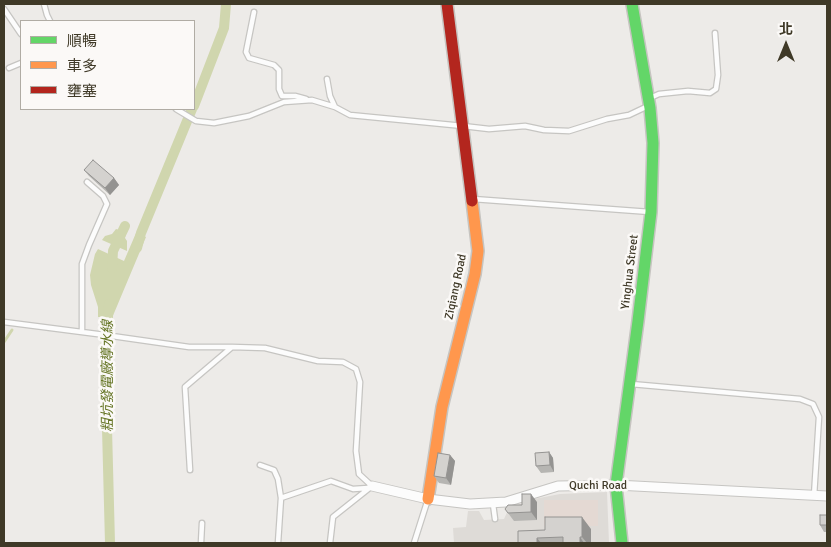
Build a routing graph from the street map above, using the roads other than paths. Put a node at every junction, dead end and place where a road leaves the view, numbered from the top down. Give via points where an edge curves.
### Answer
1 (4, 4) edge
2 (44, 4) edge
3 (447, 4) edge
4 (632, 4) edge
5 (4, 8) edge
6 (254, 12) dead end
7 (49, 20) edge
8 (20, 32) edge
9 (715, 33) dead end
10 (20, 63) edge
11 (9, 68) dead end
12 (327, 79) dead end
13 (312, 100) junction
14 (649, 102) junction
15 (335, 107) junction
16 (178, 110) edge
17 (463, 126) junction
18 (87, 182) dead end
19 (472, 198) junction
20 (651, 212) junction
21 (4, 322) edge
22 (82, 332) junction
23 (232, 347) junction
24 (630, 384) junction
25 (260, 465) dead end
26 (190, 470) dead end
27 (616, 485) junction
28 (371, 487) junction
29 (814, 496) junction
30 (827, 496) edge
31 (281, 498) junction
32 (428, 499) junction
33 (493, 504) junction
34 (495, 519) dead end
35 (202, 523) dead end
36 (201, 543) edge
37 (278, 543) edge
38 (330, 543) edge
39 (414, 543) edge
40 (622, 543) edge

1 - 5 lane
2 - 7 lane
3 - 17 street, Ziqiang Road
4 - 14 street, Yinghua Street
5 - 8 lane
6 - 13 lane via 246,52 248,58 274,65 279,70 282,96
9 - 14 lane via 716,89 710,93 659,94
10 - 11 lane
12 - 15 lane
13 - 15 lane
13 - 16 lane via 284,102 249,116 214,124 196,121
14 - 17 lane via 629,115 607,118 570,130
14 - 20 street, Yinghua Street
15 - 17 lane via 350,115
17 - 19 street, Ziqiang Road
18 - 22 lane via 107,204 82,264
19 - 20 lane
19 - 32 street, Ziqiang Road via 478,251 475,274 442,407
20 - 24 street, Yinghua Street
21 - 22 lane
22 - 23 lane via 189,347
23 - 26 lane via 184,387
23 - 28 lane via 265,348 318,361 343,362 356,369 360,382 356,451 359,474
24 - 27 street, Yinghua Street
24 - 29 lane via 800,399 813,404 819,417
25 - 31 lane via 274,470
27 - 29 street, Quchi Road
27 - 33 street, Quchi Road via 558,486
27 - 40 street, Yinghua Street
28 - 31 lane via 353,489 330,481
28 - 32 street, Quchi Road
28 - 38 lane via 333,517
29 - 30 street, Quchi Road
31 - 37 lane
32 - 33 street, Quchi Road
32 - 39 lane, Ziqiang Road
33 - 34 lane
35 - 36 lane

